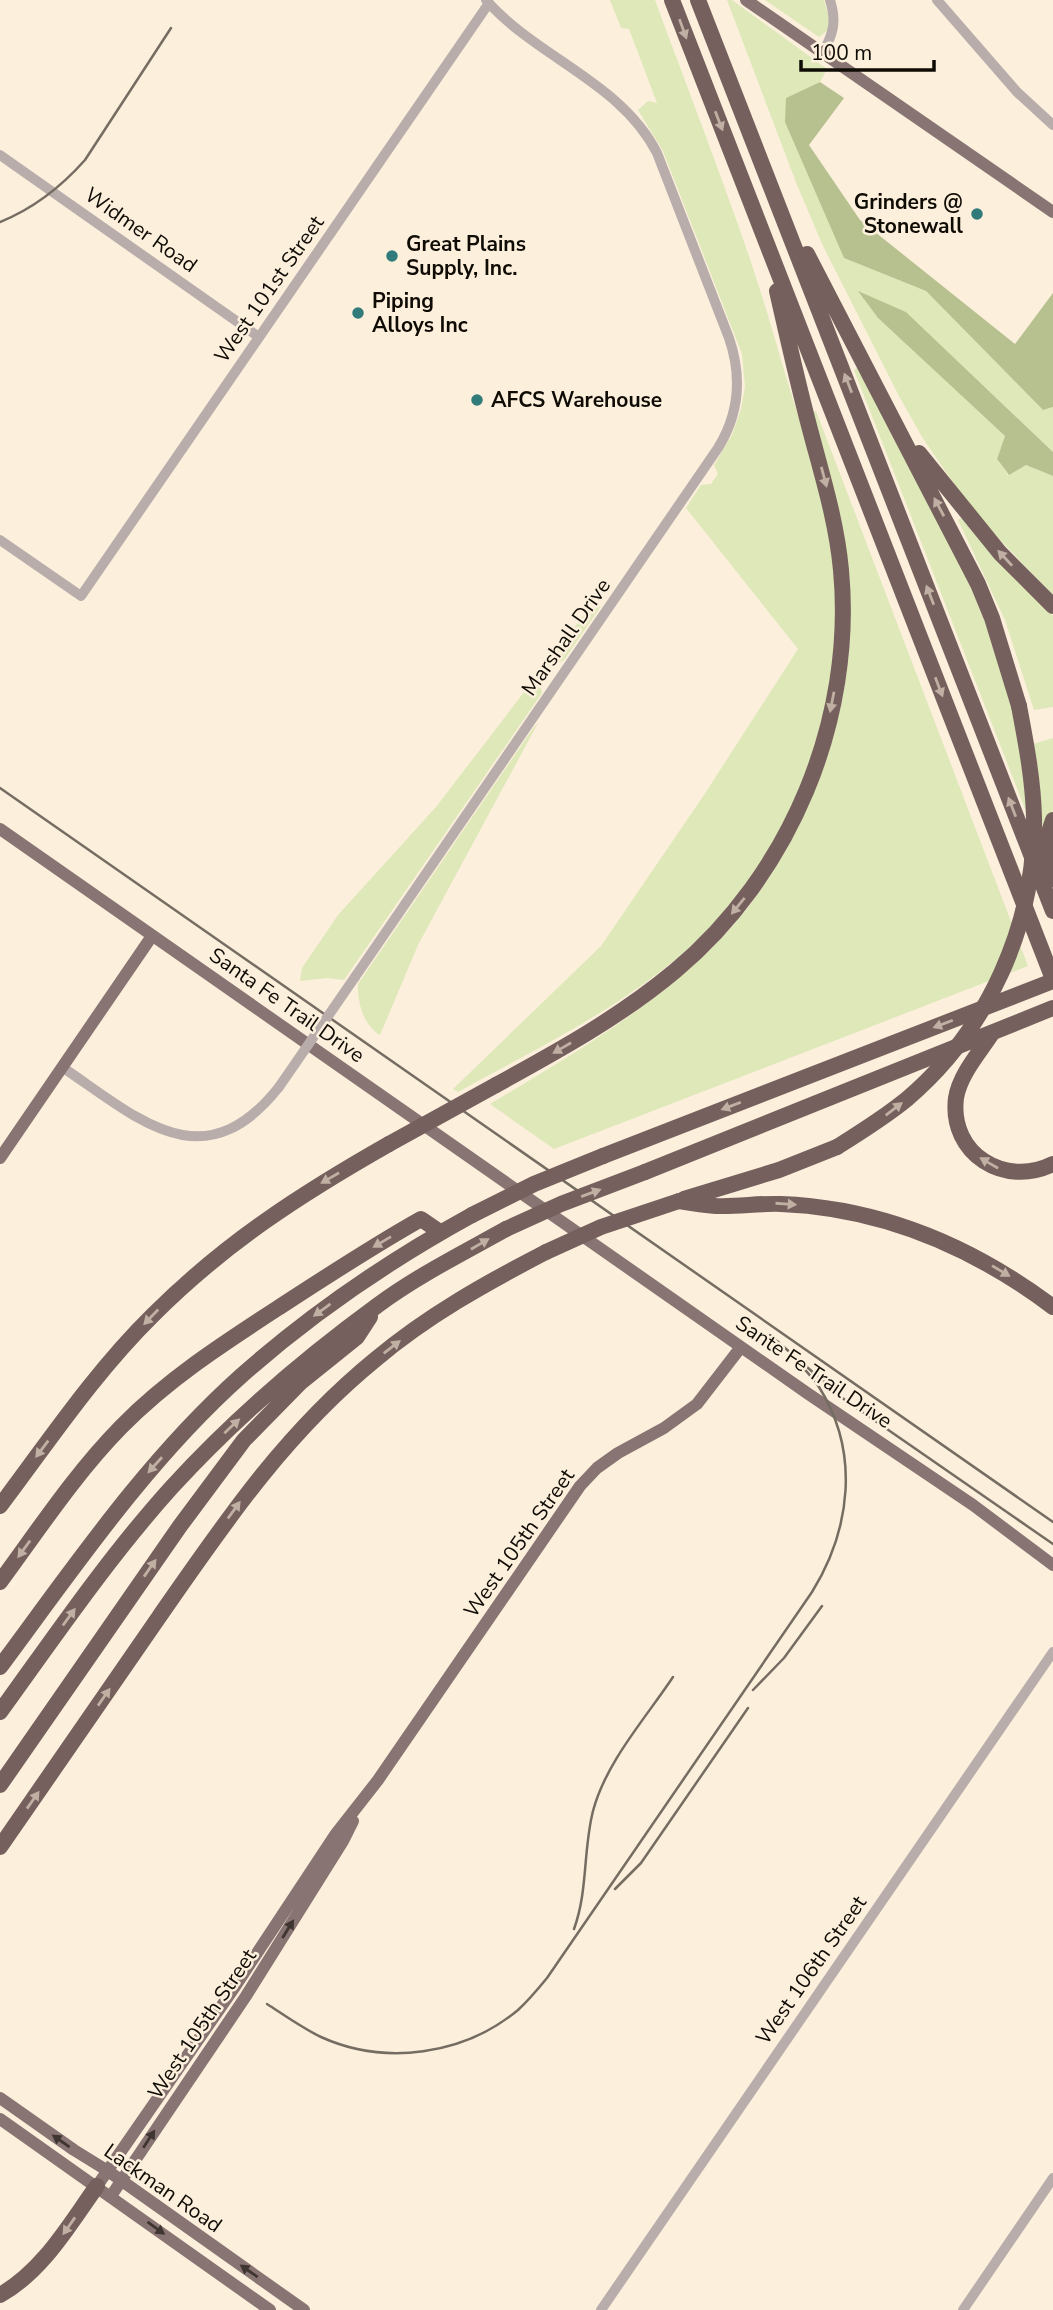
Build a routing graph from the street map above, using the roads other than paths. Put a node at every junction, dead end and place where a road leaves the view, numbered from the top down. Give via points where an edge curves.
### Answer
1 (672, 0) edge
2 (698, 0) edge
3 (746, 0) edge
4 (830, 0) edge
5 (937, 0) edge
6 (487, 1) edge
7 (822, 54) junction
8 (1053, 125) edge
9 (0, 155) edge
10 (774, 193) junction
11 (1053, 212) edge
12 (763, 235) junction
13 (259, 337) junction
14 (897, 425) junction
15 (0, 540) edge
16 (1053, 606) edge
17 (1053, 820) edge
18 (0, 829) edge
19 (1046, 894) junction
20 (1053, 911) edge
21 (152, 936) junction
22 (1053, 980) edge
23 (1053, 1008) edge
24 (993, 1032) junction
25 (62, 1067) junction
26 (0, 1158) edge
27 (1053, 1164) edge
28 (679, 1201) junction
29 (552, 1213) joint
30 (440, 1232) junction
31 (379, 1304) junction
32 (1053, 1307) edge
33 (741, 1347) junction
34 (0, 1506) edge
35 (1053, 1565) edge
36 (0, 1582) edge
37 (1053, 1652) edge
38 (0, 1667) edge
39 (0, 1712) edge
40 (0, 1785) edge
41 (364, 1799) junction
42 (0, 1847) edge
43 (0, 2098) edge
44 (0, 2119) edge
45 (108, 2171) junction
46 (1053, 2178) edge
47 (122, 2181) junction
48 (97, 2186) junction
49 (111, 2196) junction
50 (0, 2295) edge
51 (270, 2310) edge
52 (304, 2310) edge
53 (601, 2310) edge
54 (963, 2310) edge

1 -> 12 highway
2 - 10 highway
3 - 7 main road
4 - 7 street via 835,27
5 - 8 street via 1017,92
6 - 13 street, West 101st Street
6 - 25 street, Marshall Drive, bridge via 513,27 616,101 646,132 729,338 737,390 731,422 718,448 265,1104 243,1123 210,1135 184,1136 142,1122
7 - 11 main road
9 - 13 street, Widmer Road
10 - 14 highway
19 -> 10 highway
12 -> 22 highway
12 -> 34 highway, bridge via 834,516 842,572 841,648 832,703 821,750 780,845 716,932 675,971 569,1044 299,1196 188,1281 97,1377
13 - 15 street, West 101st Street via 80,596
16 -> 14 highway via 994,545
28 -> 14 highway, bridge via 799,1163 837,1147 888,1114 944,1063 976,1020 1001,976 1025,904 1034,841 1033,787 1019,706 978,584
17 - 19 highway via 1047,838
18 - 21 main road, Santa Fe Trail Drive
19 - 20 highway
21 - 25 main road
21 - 29 main road, Santa Fe Trail Drive
22 -> 30 highway, bridge via 542,1180
23 - 24 highway
27 -> 24 highway via 1023,1173 1001,1170 977,1156 961,1133 958,1089
31 -> 24 highway, bridge via 506,1229 561,1204
25 - 26 main road
28 -> 32 highway via 821,1207 895,1223 977,1257
42 -> 28 highway, bridge via 229,1516 293,1438 350,1381 464,1296 601,1227
29 - 33 main road, Sante Fe Trail Drive
30 -> 36 highway via 421,1219 170,1382 85,1466
30 -> 38 highway via 313,1317 208,1408 108,1521
39 -> 31 highway via 111,1559 180,1479 278,1384
40 -> 31 highway via 244,1440 301,1382 357,1337
33 - 35 main road, Sante Fe Trail Drive
33 - 41 main road, West 105th Street via 697,1404 618,1452 580,1486
37 - 53 street, West 106th Street
41 - 45 main road, West 105th Street
47 -> 41 main road, West 105th Street via 246,1996 343,1841
45 -> 43 main road, Lackman Road
44 - 48 main road, Lackman Road
45 - 47 main road, Lackman Road
45 - 48 main road, West 105th Street
46 - 54 street
47 - 49 main road, West 105th Street
52 -> 47 main road, Lackman Road
48 - 49 main road, Lackman Road
48 -> 50 highway via 39,2265
49 -> 51 main road, Lackman Road

